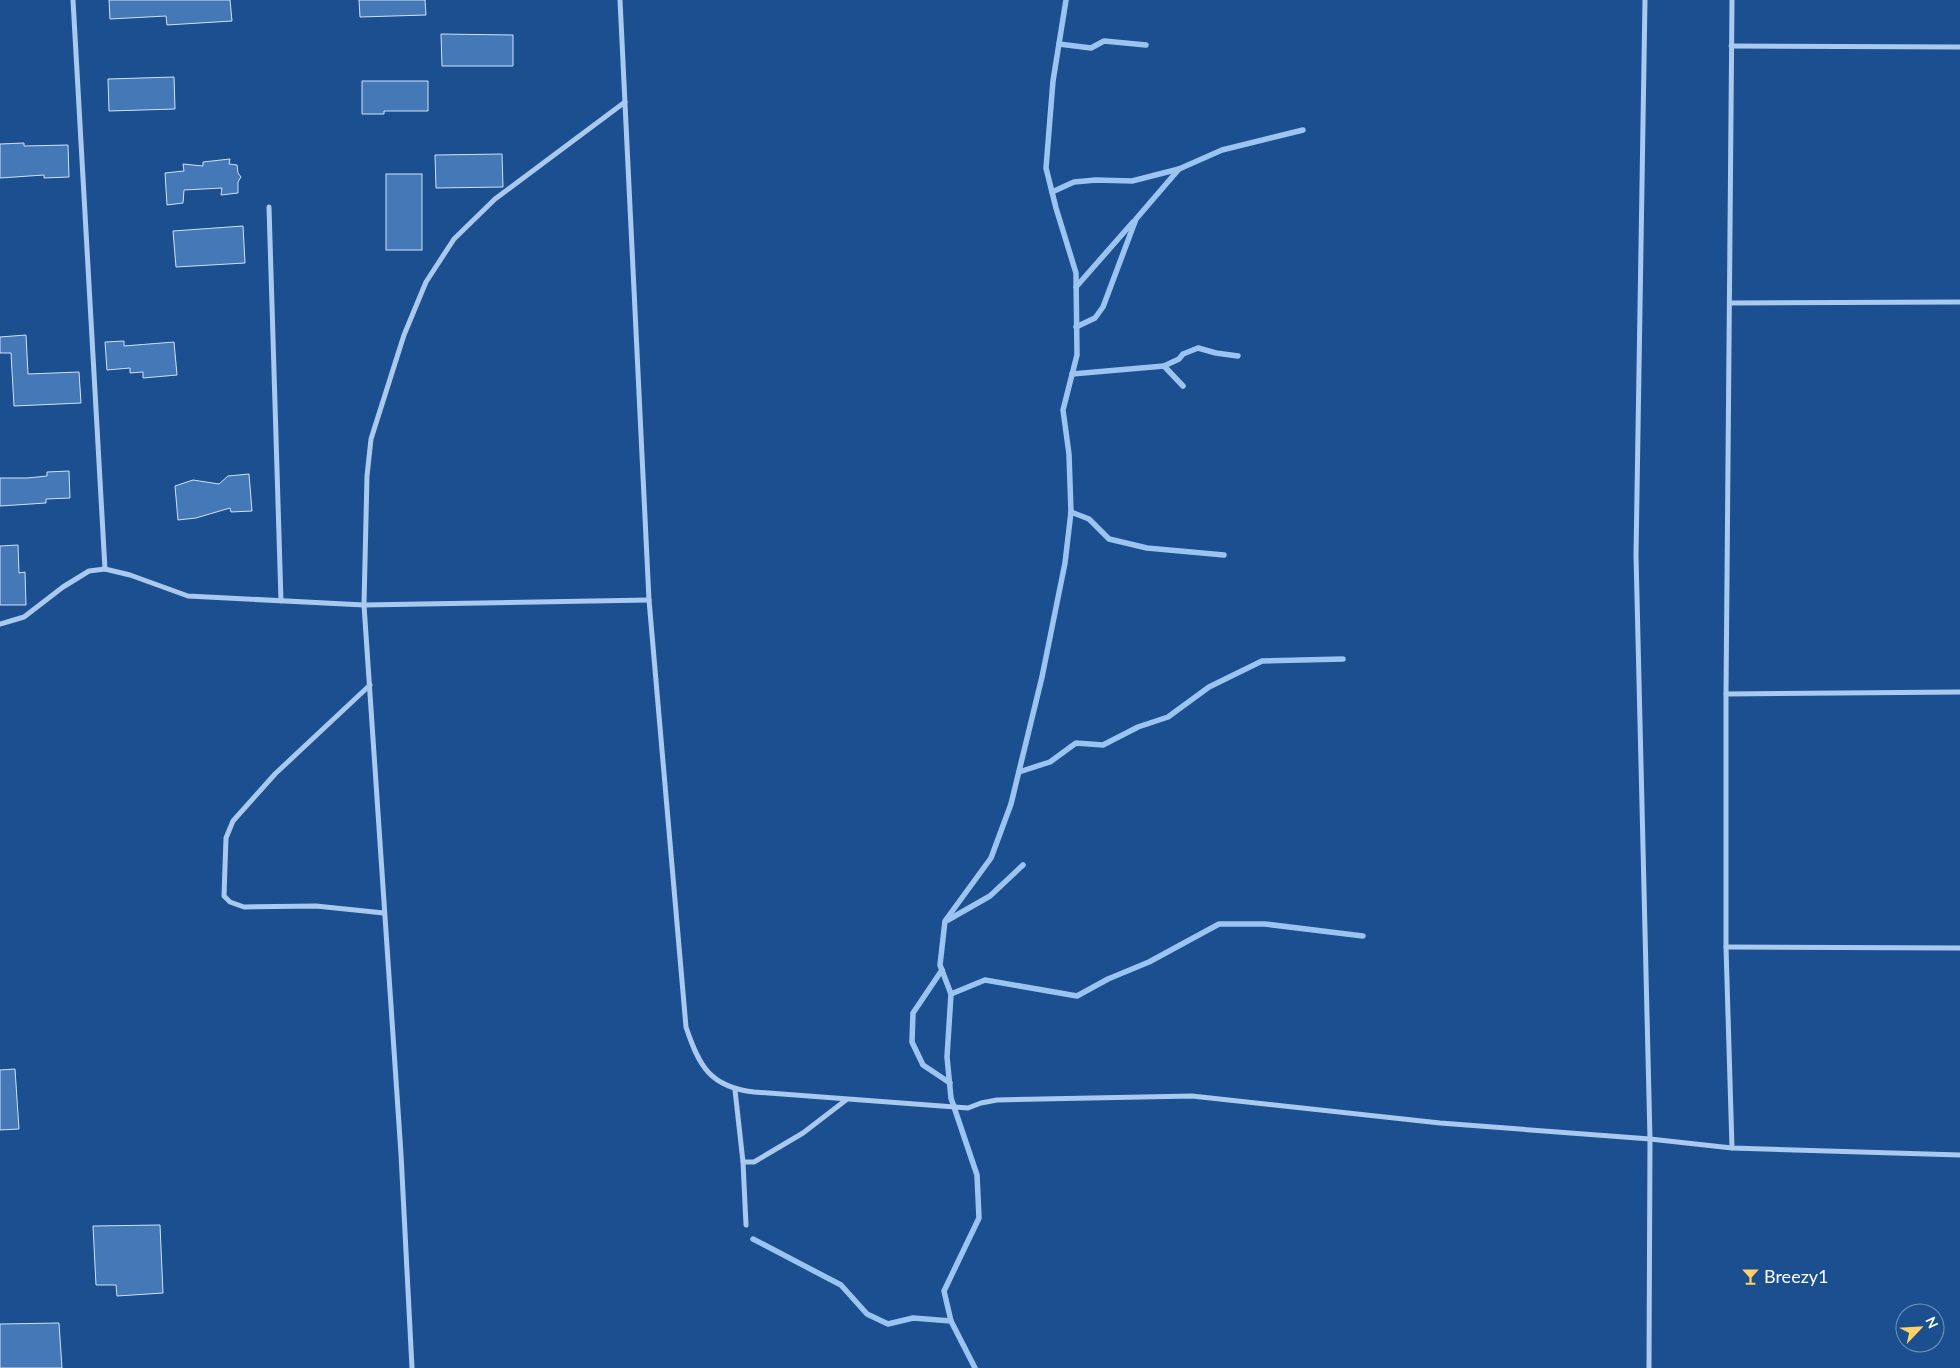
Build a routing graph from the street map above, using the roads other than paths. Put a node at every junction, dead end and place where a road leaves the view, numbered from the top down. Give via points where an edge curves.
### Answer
1 (74, 0) edge
2 (620, 0) edge
3 (1645, 0) edge
4 (1732, 0) edge
5 (1731, 46) junction
6 (1960, 48) edge
7 (625, 102) junction
8 (269, 207) dead end
9 (1960, 302) edge
10 (1730, 303) junction
11 (105, 569) junction
12 (649, 600) junction
13 (281, 601) junction
14 (364, 605) junction
15 (0, 624) edge
16 (370, 686) junction
17 (1960, 692) edge
18 (1726, 694) junction
19 (384, 913) junction
20 (1726, 947) junction
21 (1960, 948) edge
22 (735, 1090) junction
23 (847, 1100) junction
24 (1650, 1139) junction
25 (1732, 1148) junction
26 (1960, 1155) edge
27 (743, 1162) junction
28 (746, 1225) dead end
29 (412, 1368) edge
30 (1649, 1368) edge

1 - 11 street
2 - 7 street
3 - 24 street via 1636,555
4 - 5 street
5 - 6 street
5 - 10 street
7 - 12 street
7 - 14 street via 495,199 454,239 426,282 404,335 370,439
8 - 13 street
9 - 10 street
10 - 18 street
11 - 13 street via 188,596
11 - 15 street via 89,571 24,617
12 - 14 street
12 - 22 street via 686,1027 707,1071 717,1081
13 - 14 street
14 - 16 street
16 - 19 street
16 - 19 street via 275,774 233,821 226,838 224,896 244,907 316,906
17 - 18 street
18 - 20 street
19 - 29 street
20 - 21 street
20 - 25 street
22 - 23 street
22 - 27 street
23 - 24 street via 968,1108 997,1100 1192,1096 1440,1123
23 - 27 street via 803,1133 754,1162
24 - 25 street
24 - 30 street
25 - 26 street
27 - 28 street

